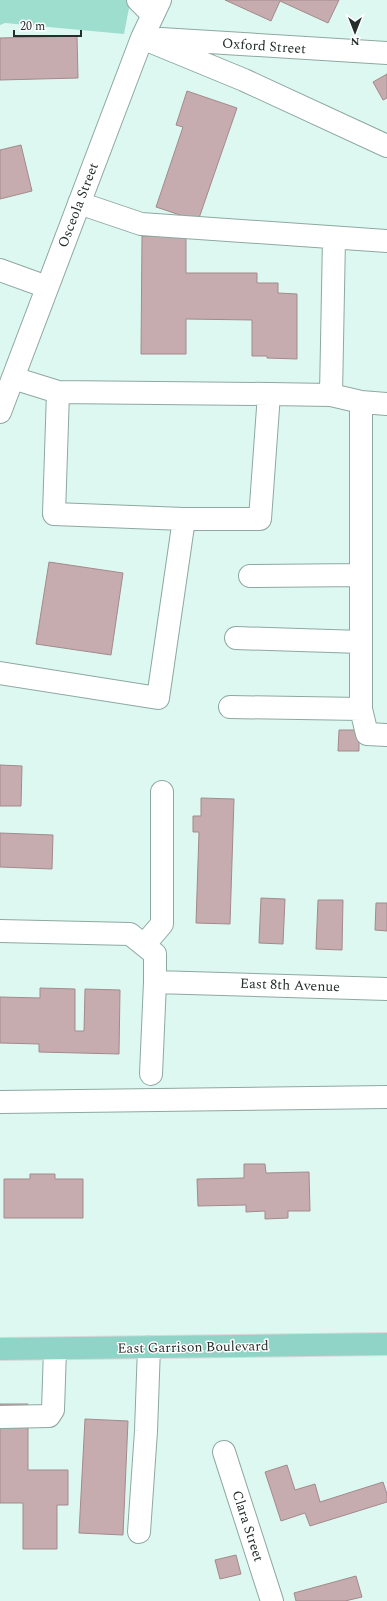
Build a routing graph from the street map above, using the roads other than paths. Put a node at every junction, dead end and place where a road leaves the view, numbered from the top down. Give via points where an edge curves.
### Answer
1 (150, 5) edge
2 (142, 38) junction
3 (387, 53) edge
4 (387, 146) edge
5 (79, 203) junction
6 (334, 238) junction
7 (387, 241) edge
8 (0, 270) edge
9 (47, 287) junction
10 (13, 378) junction
11 (58, 392) junction
12 (269, 394) junction
13 (331, 395) junction
14 (362, 402) junction
15 (387, 404) edge
16 (0, 412) edge
17 (184, 519) junction
18 (362, 575) junction
19 (250, 576) dead end
20 (236, 638) dead end
21 (362, 642) junction
22 (0, 673) edge
23 (230, 707) dead end
24 (362, 709) junction
25 (387, 734) edge
26 (162, 792) dead end
27 (0, 931) edge
28 (144, 946) junction
29 (155, 982) junction
30 (387, 989) edge
31 (151, 1074) dead end
32 (387, 1096) edge
33 (0, 1102) edge
34 (387, 1344) edge
35 (148, 1347) junction
36 (0, 1349) edge
37 (55, 1349) junction
38 (0, 1417) edge
39 (224, 1452) dead end
40 (139, 1532) dead end
41 (272, 1601) edge

1 - 2 street, Osceola Street
2 - 3 street, Oxford Street
2 - 4 street via 244,80
2 - 5 street, Osceola Street
5 - 6 street via 141,224
5 - 9 street, Osceola Street
6 - 7 street
6 - 13 street
8 - 9 street
9 - 10 street, Osceola Street
10 - 11 street
10 - 16 street, Osceola Street
11 - 12 street
11 - 17 street via 54,514
12 - 13 street
12 - 17 street via 260,519
13 - 14 street
14 - 15 street
14 - 18 street
17 - 22 street via 158,698
18 - 19 street
18 - 21 street
20 - 21 street
21 - 24 street
23 - 24 street
24 - 25 street via 367,734
26 - 28 street via 162,924
27 - 28 street via 130,934
28 - 29 street via 155,954
29 - 30 street, East 8th Avenue
29 - 31 street
32 - 33 street
34 - 35 main road, East Garrison Boulevard
35 - 37 main road, East Garrison Boulevard
35 - 40 street via 146,1431
36 - 37 main road, East Garrison Boulevard
37 - 38 street via 53,1410 48,1416
39 - 41 street, Clara Street

